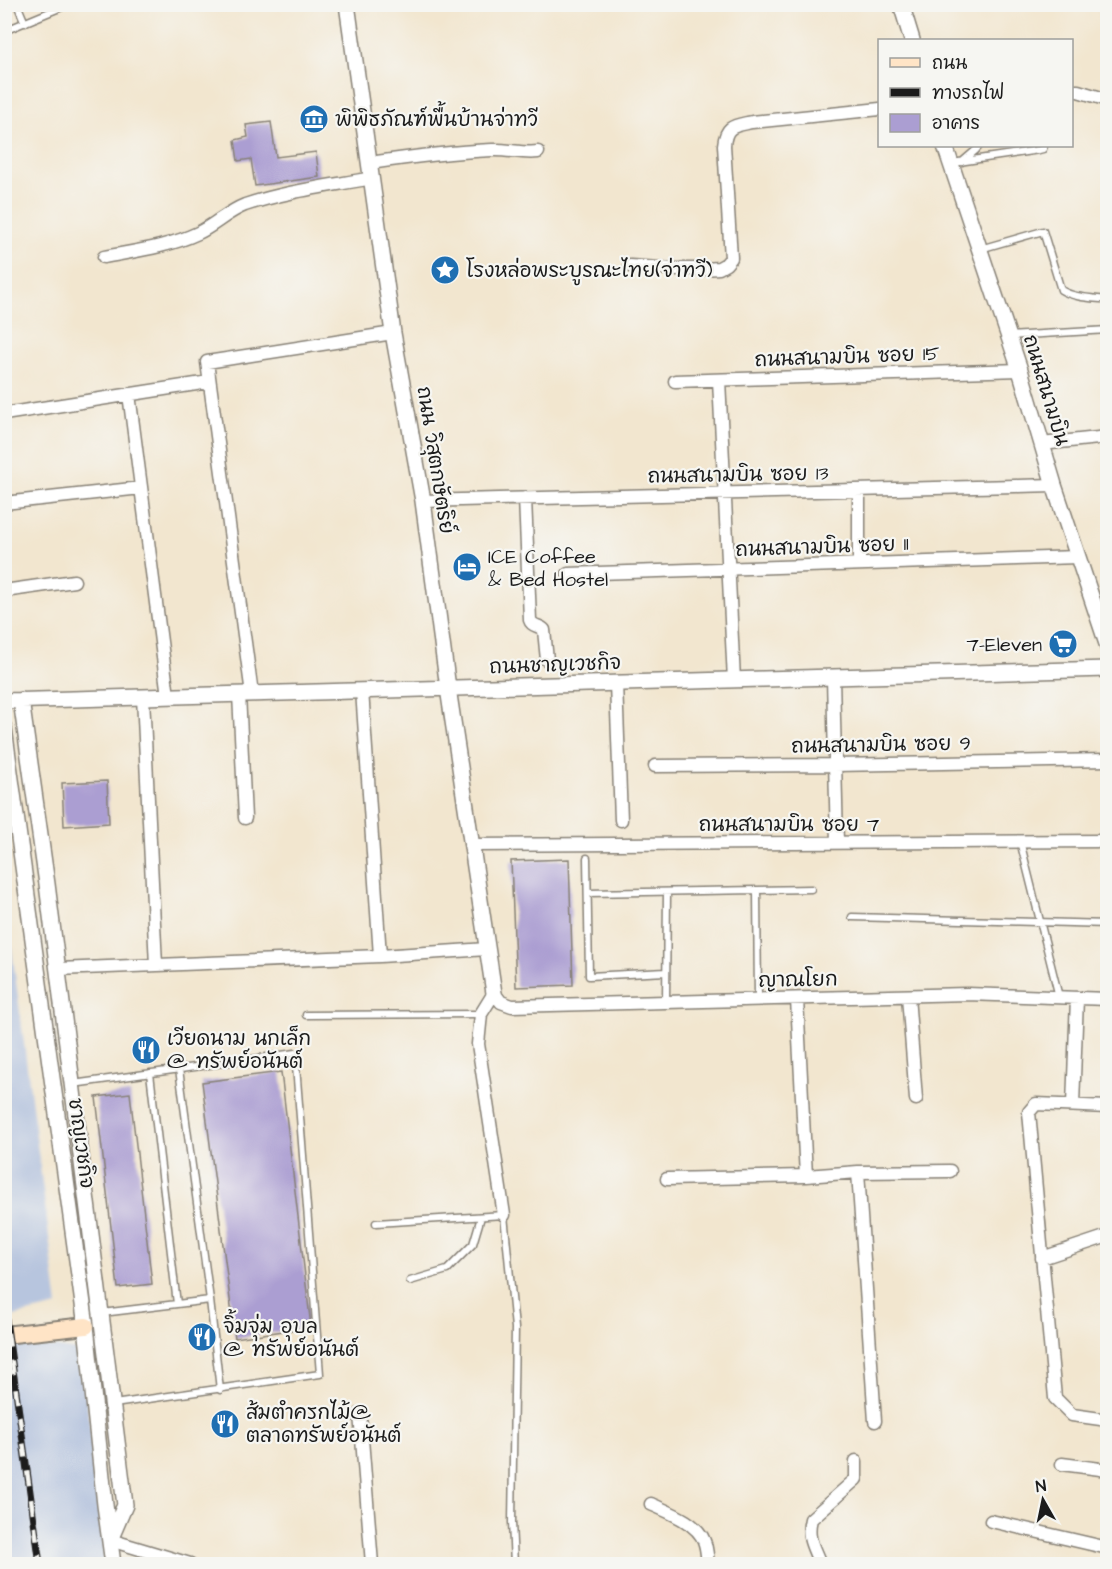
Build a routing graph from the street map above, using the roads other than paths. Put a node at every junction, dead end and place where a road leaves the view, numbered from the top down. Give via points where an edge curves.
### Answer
1 (14, 4) edge
2 (69, 4) edge
3 (347, 4) edge
4 (901, 4) edge
5 (4, 8) edge
6 (25, 23) junction
7 (4, 31) edge
8 (912, 39) edge
9 (1073, 91) edge
10 (1107, 100) edge
11 (878, 109) edge
12 (946, 147) edge
13 (978, 147) edge
14 (1044, 147) edge
15 (538, 152) dead end
16 (957, 163) junction
17 (371, 170) junction
18 (980, 249) junction
19 (104, 258) dead end
20 (630, 266) dead end
21 (1107, 300) edge
22 (1107, 330) edge
23 (393, 333) junction
24 (1008, 336) junction
25 (1020, 370) junction
26 (719, 380) junction
27 (675, 381) dead end
28 (209, 382) junction
29 (129, 394) junction
30 (4, 414) edge
31 (1107, 437) edge
32 (1041, 444) junction
33 (1054, 485) junction
34 (141, 488) junction
35 (859, 490) junction
36 (725, 493) junction
37 (525, 498) junction
38 (423, 501) junction
39 (4, 503) edge
40 (1078, 557) junction
41 (859, 564) junction
42 (729, 569) junction
43 (568, 574) dead end
44 (74, 581) dead end
45 (4, 591) edge
46 (1107, 646) edge
47 (548, 660) dead end
48 (1107, 669) edge
49 (833, 677) junction
50 (734, 680) junction
51 (616, 683) junction
52 (448, 688) junction
53 (362, 690) junction
54 (246, 694) junction
55 (168, 696) junction
56 (143, 697) junction
57 (21, 700) junction
58 (4, 701) edge
59 (4, 728) edge
60 (1107, 760) edge
61 (835, 765) junction
62 (655, 766) dead end
63 (244, 818) dead end
64 (621, 820) dead end
65 (1107, 841) edge
66 (1020, 842) junction
67 (837, 843) junction
68 (471, 846) junction
69 (587, 858) dead end
70 (812, 889) dead end
71 (758, 890) junction
72 (667, 891) junction
73 (588, 893) junction
74 (852, 917) dead end
75 (1040, 922) junction
76 (1107, 924) edge
77 (487, 949) junction
78 (380, 956) junction
79 (156, 965) junction
80 (58, 969) junction
81 (666, 972) junction
82 (494, 993) junction
83 (908, 996) junction
84 (1059, 997) junction
85 (1077, 998) junction
86 (796, 999) junction
87 (1107, 999) edge
88 (758, 1000) junction
89 (666, 1002) junction
90 (481, 1014) junction
91 (306, 1015) dead end
92 (179, 1069) junction
93 (150, 1073) junction
94 (73, 1084) junction
95 (915, 1099) dead end
96 (1073, 1106) junction
97 (1107, 1107) edge
98 (950, 1171) dead end
99 (858, 1172) junction
100 (806, 1176) junction
101 (667, 1179) dead end
102 (504, 1215) junction
103 (481, 1216) junction
104 (376, 1223) dead end
105 (1107, 1239) edge
106 (1042, 1258) junction
107 (410, 1281) dead end
108 (210, 1300) junction
109 (177, 1304) junction
110 (103, 1319) junction
111 (86, 1326) junction
112 (4, 1335) edge
113 (220, 1390) junction
114 (113, 1404) junction
115 (360, 1414) dead end
116 (1107, 1420) edge
117 (875, 1421) dead end
118 (856, 1461) dead end
119 (1062, 1464) dead end
120 (1107, 1470) edge
121 (651, 1504) dead end
122 (991, 1521) dead end
123 (110, 1540) junction
124 (1107, 1548) edge
125 (113, 1564) edge
126 (190, 1564) edge
127 (372, 1564) edge
128 (514, 1564) edge
129 (708, 1564) edge
130 (820, 1564) edge

1 - 5 lane
1 - 6 lane
2 - 6 lane
3 - 17 street, ถนน วิสุตกษัตริย์
4 - 8 street
6 - 7 lane
9 - 10 street
11 - 20 street via 752,122 728,129 724,145 731,258 719,268
12 - 16 street, ถนนสนามบิน
13 - 16 lane
14 - 16 lane
15 - 17 street via 447,153
16 - 18 street, ถนนสนามบิน
17 - 19 street via 258,201 171,243
17 - 23 street, ถนน วิสุตกษัตริย์
18 - 21 lane via 1042,231 1062,290
18 - 24 street, ถนนสนามบิน
22 - 24 lane
23 - 28 street via 207,362
23 - 38 street, ถนน วิสุตกษัตริย์
24 - 25 street, ถนนสนามบิน
25 - 26 street, ถนนสนามบิน ซอย 15
25 - 32 street, ถนนสนามบิน
26 - 27 street, ถนนสนามบิน ซอย 15
26 - 36 street
28 - 29 street
28 - 54 street
29 - 30 street
29 - 34 street
31 - 32 street
32 - 33 street, ถนนสนามบิน
33 - 35 street, ถนนสนามบิน ซอย 13
33 - 40 street, ถนนสนามบิน
34 - 39 street
34 - 55 street
35 - 36 street, ถนนสนามบิน ซอย 13
35 - 41 street
36 - 37 street, ถนนสนามบิน ซอย 13
36 - 42 street
37 - 38 street, ถนนสนามบิน ซอย 13
37 - 47 street via 530,620 544,630
38 - 52 street, ถนน วิสุตกษัตริย์
40 - 41 street, ถนนสนามบิน ซอย 11
40 - 46 street, ถนนสนามบิน
41 - 42 street, ถนนสนามบิน ซอย 11
42 - 43 street, ถนนสนามบิน ซอย 11
42 - 50 street
44 - 45 street
48 - 49 street, ถนนชาญเวชกิจ
49 - 50 street, ถนนชาญเวชกิจ
49 - 61 street
50 - 51 street, ถนนชาญเวชกิจ
51 - 52 street, ถนนชาญเวชกิจ
51 - 64 street
52 - 53 street, ถนนชาญเวชกิจ
52 - 68 street, ถนน วิสุตกษัตริย์
53 - 54 street, ถนนชาญเวชกิจ
53 - 78 street
54 - 55 street, ถนนชาญเวชกิจ
54 - 63 street
55 - 56 street, ถนนชาญเวชกิจ
56 - 57 street, ถนนชาญเวชกิจ
56 - 79 street
57 - 58 street, ถนนชาญเวชกิจ
57 - 80 street
59 - 111 street, ชาญเวชกิจ
60 - 61 street, ถนนสนามบิน ซอย 9
61 - 62 street, ถนนสนามบิน ซอย 9
61 - 67 street
65 - 66 street, ถนนสนามบิน ซอย 7
66 - 67 street, ถนนสนามบิน ซอย 7
66 - 75 lane
67 - 68 street, ถนนสนามบิน ซอย 7
68 - 77 street, ถนน วิสุตกษัตริย์
69 - 73 lane
70 - 71 lane
71 - 72 lane
71 - 88 lane
72 - 73 lane
72 - 81 lane
73 - 81 lane via 589,976
74 - 75 lane
75 - 76 lane
75 - 84 lane
77 - 78 street
77 - 82 street, ถนน วิสุตกษัตริย์
78 - 79 street
79 - 80 street
80 - 94 street
81 - 89 lane
82 - 89 street, ญาณโยก via 501,1002 512,1006
82 - 90 street
83 - 84 street, ญาณโยก
83 - 86 street, ญาณโยก
83 - 95 street
84 - 85 street, ญาณโยก
85 - 87 street, ญาณโยก
85 - 96 street
86 - 88 street, ญาณโยก
86 - 100 street
88 - 89 street, ญาณโยก
90 - 91 lane
90 - 102 street via 478,1044
92 - 93 lane
92 - 108 lane
92 - 113 lane via 295,1053 320,1374
93 - 94 lane
93 - 109 lane
94 - 110 street
96 - 97 street
96 - 106 street via 1036,1104 1029,1112
98 - 99 street
99 - 100 street
99 - 117 street
100 - 101 street
102 - 103 lane
102 - 128 lane via 515,1328
103 - 104 lane
103 - 107 lane via 473,1244 447,1270
105 - 106 street
106 - 116 street via 1055,1398 1072,1415
108 - 109 lane
108 - 113 lane
109 - 110 lane
110 - 111 street
110 - 114 street
111 - 112 main road
111 - 123 street, ชาญเวชกิจ
113 - 114 lane
114 - 123 street via 125,1505
115 - 127 street
118 - 130 street via 856,1479 811,1520 810,1542
119 - 120 street
121 - 129 street via 698,1530
122 - 124 street
123 - 125 street, ชาญเวชกิจ
123 - 126 street

